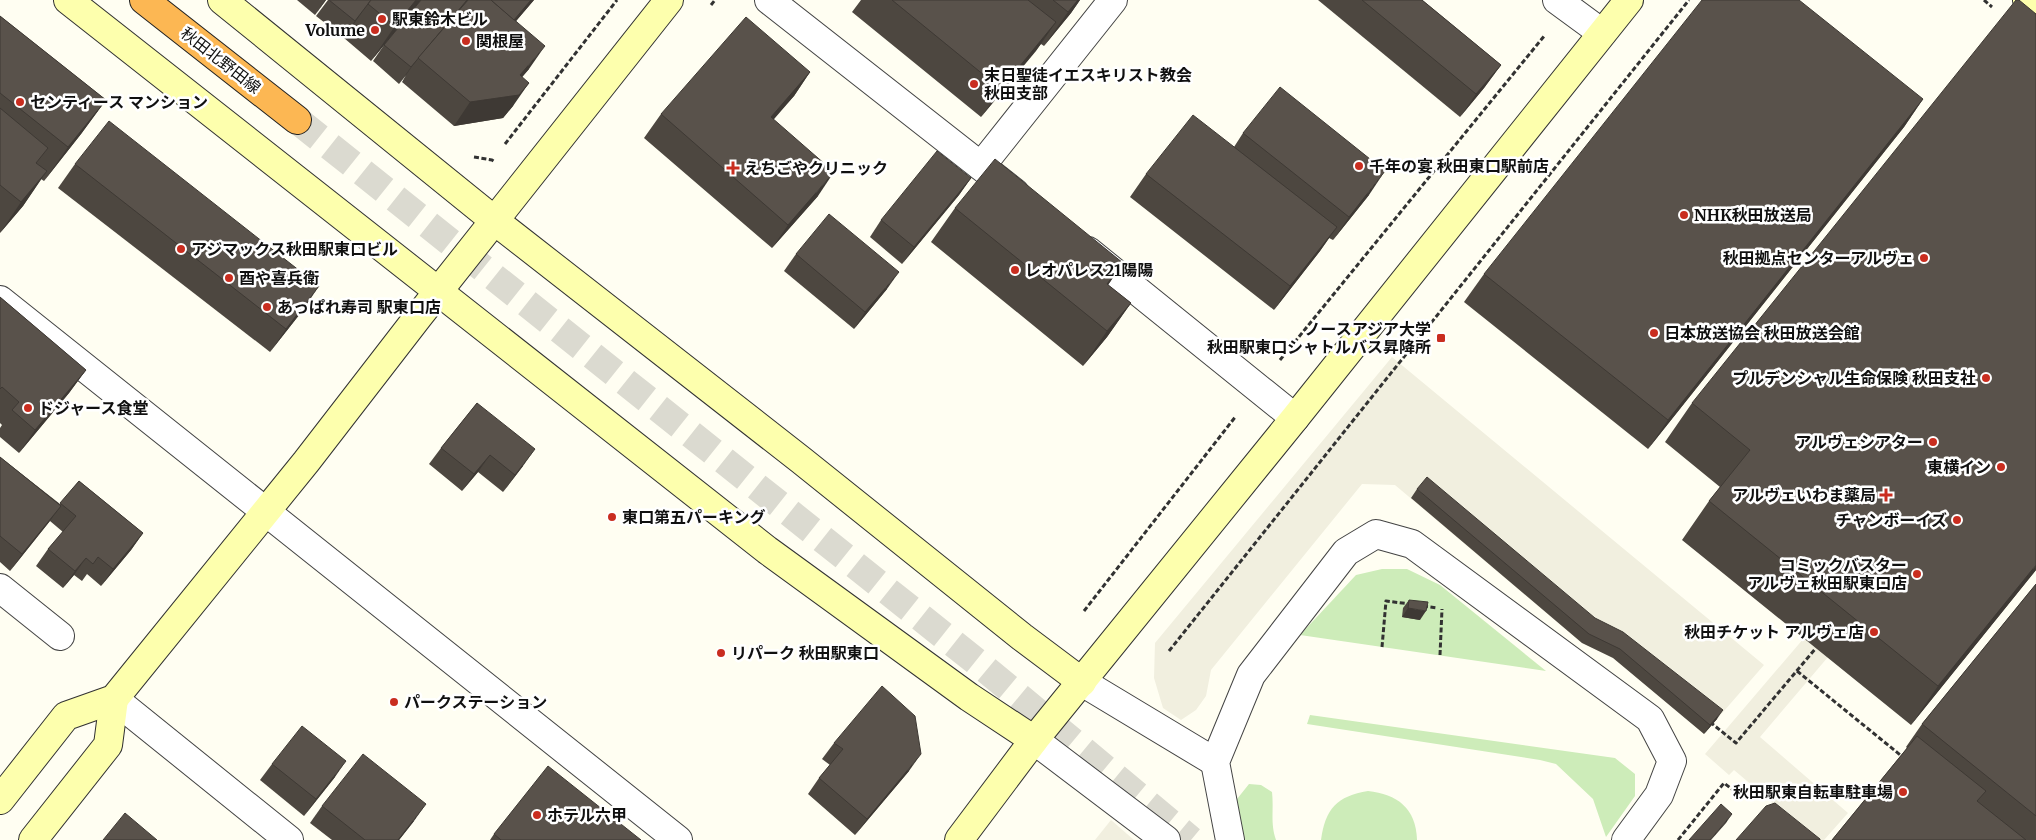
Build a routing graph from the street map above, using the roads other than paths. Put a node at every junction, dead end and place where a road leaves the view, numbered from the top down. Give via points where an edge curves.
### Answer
1 (68, 0) edge
2 (144, 0) edge
3 (222, 0) edge
4 (669, 0) edge
5 (769, 0) edge
6 (1113, 0) edge
7 (1629, 0) edge
8 (2027, 0) edge
9 (1563, 4) edge
10 (2036, 7) edge
11 (1602, 33) junction
12 (298, 120) tunnel mouth
13 (981, 166) junction
14 (1035, 209) edge
15 (495, 221) junction
16 (1066, 234) edge
17 (438, 292) junction
18 (0, 300) edge
19 (1295, 418) junction
20 (266, 512) junction
21 (0, 588) edge
22 (60, 636) dead end
23 (1082, 682) junction
24 (114, 699) junction
25 (1034, 740) junction
26 (1216, 762) junction
27 (0, 800) edge
28 (33, 840) edge
29 (289, 840) edge
30 (678, 840) edge
31 (959, 840) edge
32 (1166, 840) edge
33 (1230, 840) edge
34 (1626, 840) edge

1 - 17 street
2 - 12 highway, 秋田北野田線
3 - 15 street
4 - 15 street
5 - 13 street
6 - 13 street
7 - 11 street
8 - 10 street
9 - 11 street
11 - 19 street
13 - 14 street
15 - 17 street
15 - 23 street
16 - 19 street
17 - 20 street
17 - 25 street via 767,550 969,697
18 - 20 street
19 - 23 street
20 - 24 street
20 - 30 street
21 - 22 street
23 - 25 street
23 - 26 street
24 - 27 street via 66,716
24 - 28 street via 108,746
24 - 29 street
25 - 31 street
25 - 32 street
26 - 33 street
26 - 34 street via 1251,676 1346,552 1376,534 1412,544 1650,719 1672,761 1659,796

